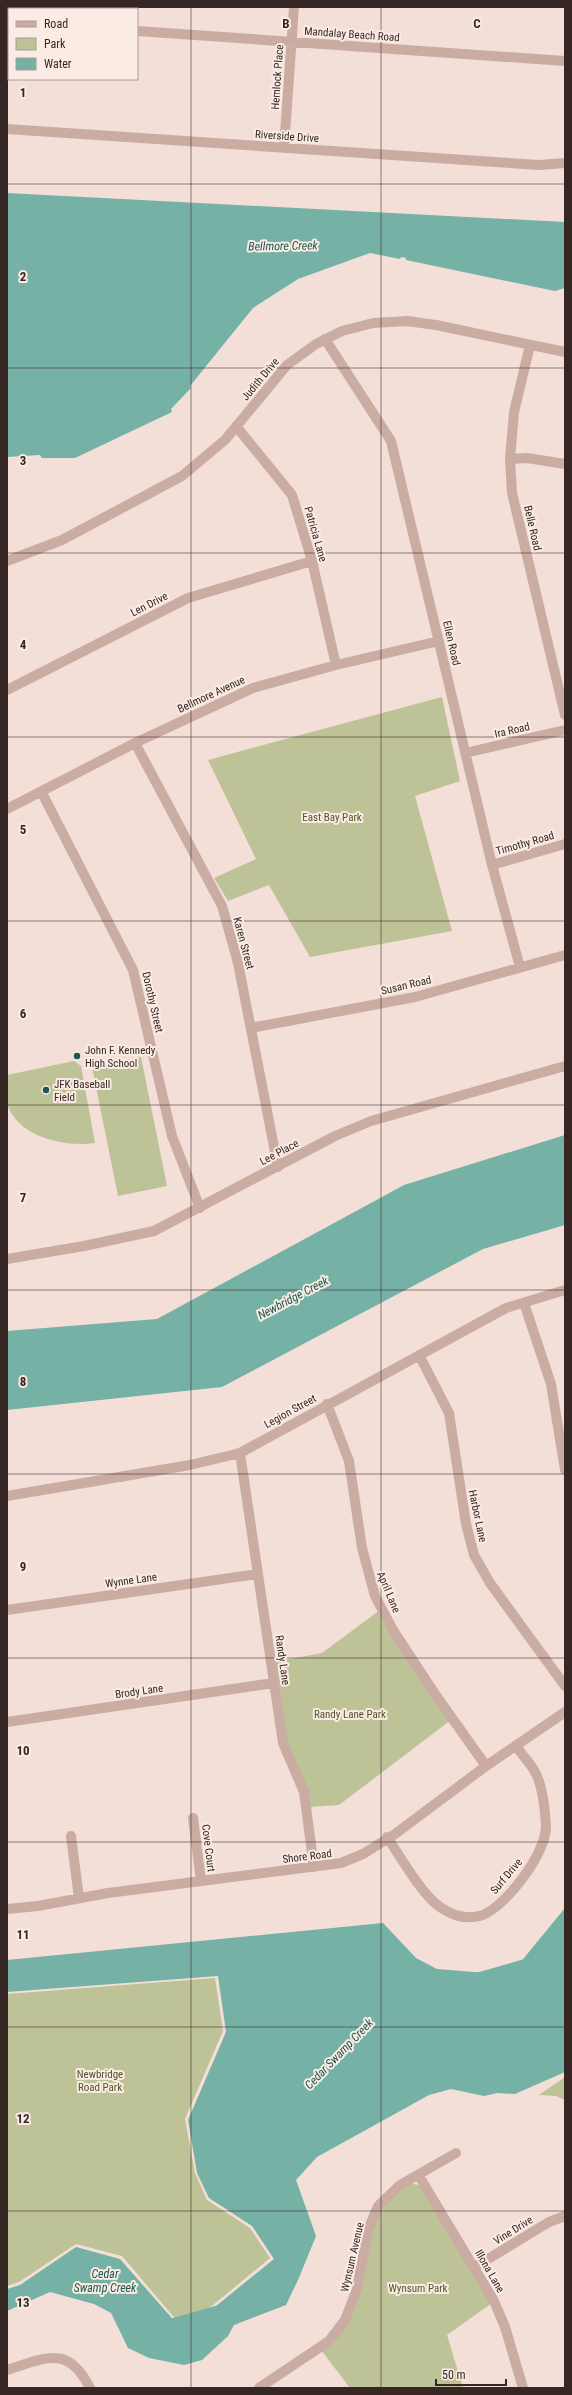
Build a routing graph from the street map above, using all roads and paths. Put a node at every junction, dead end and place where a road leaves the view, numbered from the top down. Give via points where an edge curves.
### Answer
1 (294, 7) edge
2 (138, 31) edge
3 (291, 42) junction
4 (565, 61) edge
5 (7, 129) edge
6 (284, 148) junction
7 (565, 163) edge
8 (325, 339) junction
9 (530, 345) junction
10 (565, 352) edge
11 (236, 426) junction
12 (510, 459) junction
13 (565, 464) edge
14 (7, 561) edge
15 (312, 561) junction
16 (439, 641) junction
17 (336, 665) junction
18 (7, 690) edge
19 (565, 714) edge
20 (565, 730) edge
21 (135, 744) junction
22 (465, 753) junction
23 (42, 793) junction
24 (7, 809) edge
25 (565, 844) edge
26 (492, 865) junction
27 (565, 955) edge
28 (520, 967) junction
29 (251, 1028) junction
30 (565, 1066) edge
31 (278, 1167) junction
32 (200, 1208) junction
33 (7, 1259) edge
34 (565, 1290) edge
35 (524, 1303) junction
36 (419, 1355) junction
37 (327, 1404) junction
38 (240, 1453) junction
39 (565, 1470) edge
40 (7, 1496) edge
41 (258, 1574) junction
42 (7, 1610) edge
43 (274, 1683) junction
44 (565, 1686) edge
45 (565, 1712) edge
46 (7, 1722) edge
47 (516, 1745) junction
48 (486, 1766) junction
49 (193, 1818) dead end
50 (71, 1836) dead end
51 (387, 1837) junction
52 (314, 1867) junction
53 (201, 1881) junction
54 (79, 1898) junction
55 (7, 1909) edge
56 (456, 2153) dead end
57 (419, 2176) junction
58 (565, 2216) edge
59 (474, 2267) junction
60 (7, 2370) edge
61 (263, 2387) edge
62 (90, 2388) edge
63 (523, 2388) edge

1 - 3 street, Hemlock Place
2 - 3 street, Mandalay Beach Road
3 - 4 street, Mandalay Beach Road
3 - 6 street, Hemlock Place
5 - 6 street, Riverside Drive
6 - 7 street, Riverside Drive via 539,165
8 - 9 street, Judith Drive via 342,331 373,323 407,321
8 - 11 street, Judith Drive via 287,365
8 - 16 street, Ellen Road via 391,441
9 - 10 street, Judith Drive
9 - 12 street, Belle Road via 514,412
11 - 14 street, Judith Drive via 203,460 182,476 62,540
11 - 15 street, Patricia Lane via 292,495
12 - 13 street via 527,458
12 - 19 street, Belle Road via 512,493
15 - 17 street, Patricia Lane
15 - 18 street, Len Drive via 188,598
16 - 17 street, Bellmore Avenue
16 - 22 street, Ellen Road
17 - 21 street, Bellmore Avenue via 253,688
20 - 22 street, Ira Road
21 - 23 street, Bellmore Avenue
21 - 29 street, Karen Street via 222,906 238,963
22 - 26 street, Ellen Road
23 - 24 street, Bellmore Avenue
23 - 32 street, Dorothy Street via 133,970 172,1136
25 - 26 street, Timothy Road
26 - 28 street, Ellen Road
27 - 28 street, Susan Road
28 - 29 street, Susan Road via 415,996
29 - 31 street, Karen Street
30 - 31 street, Lee Place via 371,1121 335,1136
31 - 32 street, Lee Place
32 - 33 street, Lee Place via 139,1236
34 - 35 street, Legion Street
35 - 36 street, Legion Street via 506,1308
35 - 39 street via 551,1384
36 - 37 street, Legion Street
36 - 44 street, Harbor Lane via 449,1413 466,1524 474,1555 490,1583
37 - 38 street, Legion Street
37 - 48 street, April Lane via 348,1461 362,1548 375,1596 393,1630
38 - 40 street, Legion Street via 190,1465
38 - 41 street, Randy Lane
41 - 42 street, Wynne Lane
41 - 43 street, Randy Lane
43 - 46 street, Brody Lane
43 - 52 street, Randy Lane via 283,1743 307,1804
45 - 47 street, Shore Road
47 - 48 street, Shore Road
47 - 51 street, Surf Drive via 536,1773 540,1786 546,1825 544,1839 530,1867 508,1895 490,1911 472,1917 462,1917 439,1906 427,1894
48 - 51 street, Shore Road
49 - 53 street, Cove Court
50 - 54 street
51 - 52 street, Shore Road via 355,1858
52 - 53 street, Shore Road
53 - 54 street, Shore Road
54 - 55 street, Shore Road
56 - 57 street, Wynsum Avenue
57 - 59 street, Illona Lane
57 - 61 street, Wynsum Avenue via 390,2193 378,2206 368,2230 359,2283 345,2320 329,2341
58 - 59 street, Vine Drive via 549,2222
59 - 63 street, Illona Lane via 505,2327
60 - 62 street via 43,2358 62,2357 74,2363

